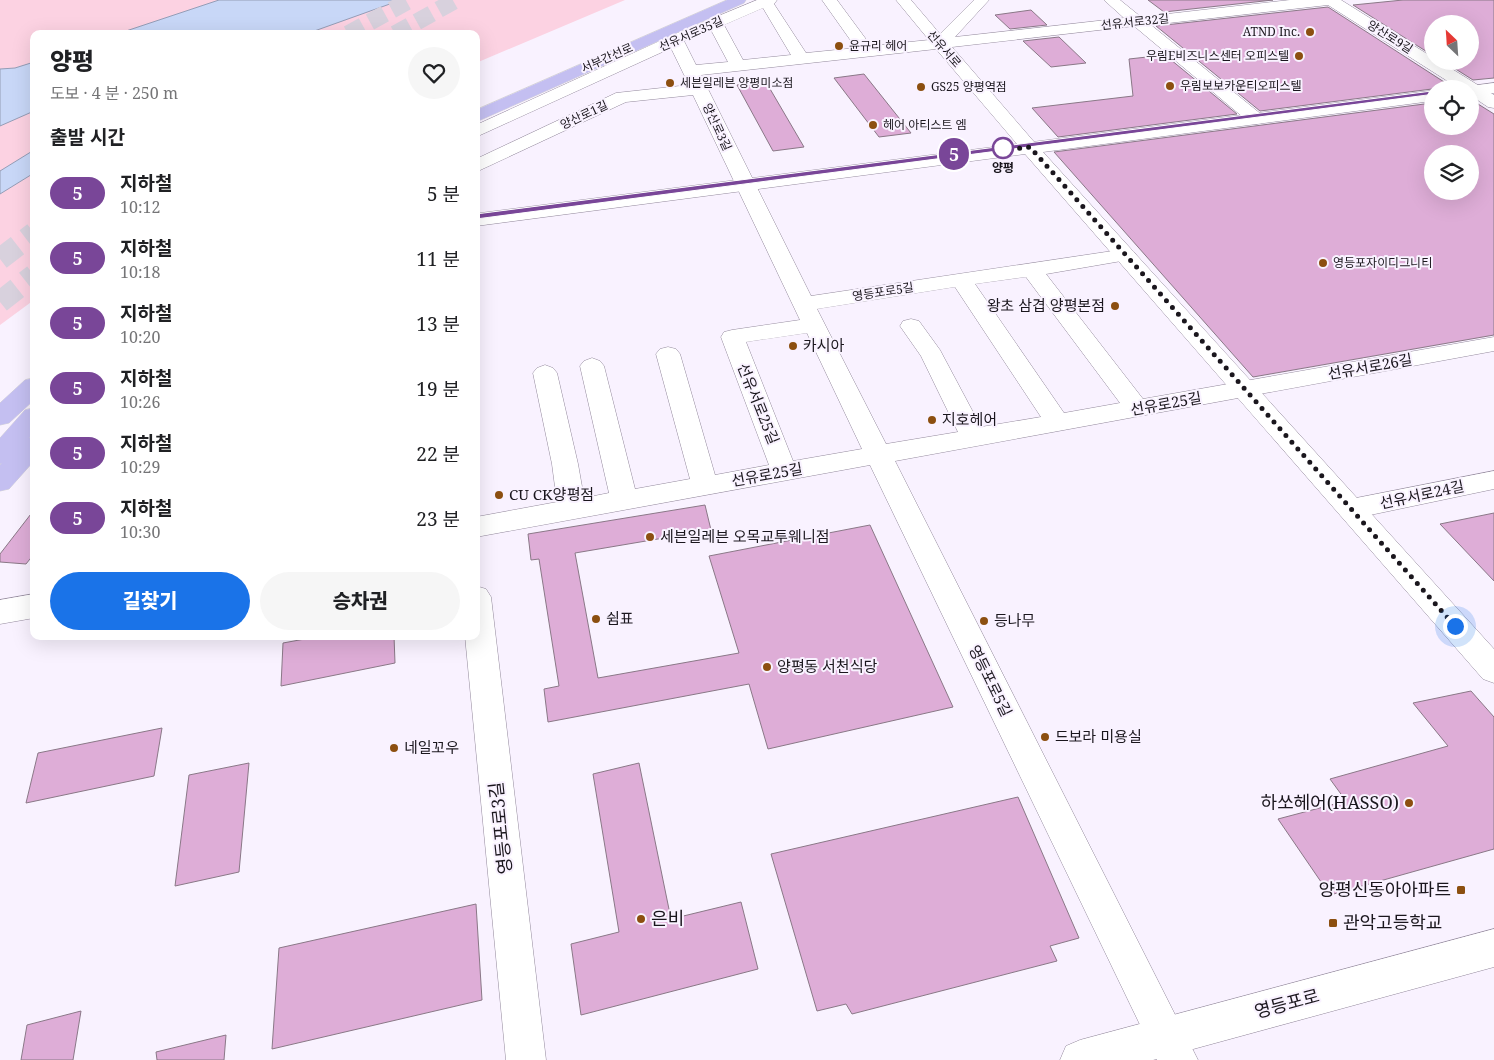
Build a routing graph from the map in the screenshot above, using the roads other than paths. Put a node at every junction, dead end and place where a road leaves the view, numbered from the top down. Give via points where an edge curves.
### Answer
1 (708, 0) edge
2 (739, 0) edge
3 (829, 0) edge
4 (903, 0) edge
5 (982, 0) edge
6 (1112, 0) edge
7 (1331, 0) edge
8 (768, 1) edge
9 (1138, 21) junction
10 (716, 24) junction
11 (676, 40) junction
12 (939, 44) junction
13 (867, 52) junction
14 (802, 59) junction
15 (738, 66) junction
16 (691, 71) junction
17 (1455, 80) edge
18 (1494, 88) edge
19 (699, 89) junction
20 (1479, 90) edge
21 (1479, 95) edge
22 (1424, 97) edge
23 (480, 100) edge
24 (1494, 103) edge
25 (480, 115) edge
26 (1256, 119) junction
27 (480, 130) edge
28 (1030, 147) junction
29 (480, 164) edge
30 (745, 186) junction
31 (480, 219) edge
32 (1126, 255) junction
33 (1032, 270) junction
34 (961, 280) junction
35 (809, 315) junction
36 (911, 326) dead end
37 (732, 337) joint
38 (1494, 344) edge
39 (668, 354) dead end
40 (592, 366) dead end
41 (544, 373) dead end
42 (30, 375) edge
43 (30, 390) edge
44 (1245, 390) junction
45 (0, 397) edge
46 (1138, 409) junction
47 (0, 417) edge
48 (30, 421) edge
49 (1058, 423) junction
50 (974, 438) junction
51 (30, 449) edge
52 (0, 455) edge
53 (878, 455) junction
54 (785, 472) junction
55 (1494, 480) edge
56 (0, 482) edge
57 (706, 486) junction
58 (624, 500) junction
59 (1351, 509) junction
60 (572, 510) junction
61 (480, 526) edge
62 (30, 607) edge
63 (0, 612) edge
64 (480, 634) edge
65 (1494, 670) edge
66 (1494, 948) edge
67 (1172, 1048) edge
68 (526, 1060) edge
69 (1080, 1060) edge

1 - 23 main road, 서부간선로
2 - 25 main road, 서부간선로
3 - 13 street
4 - 12 street, 선유서로
5 - 12 street
6 - 9 street
7 - 9 street, 선유서로32길
7 - 17 street, 양산로9길
8 - 10 street, 선유서로35길
8 - 14 street
9 - 12 street, 선유서로32길
9 - 26 street
10 - 11 street, 선유서로35길
10 - 15 street
11 - 16 street, 양산로3길
11 - 27 street, 선유서로35길
12 - 13 street, 선유서로32길
12 - 28 street, 선유서로
13 - 14 street, 선유서로32길
14 - 15 street, 선유서로32길
15 - 16 street, 선유서로32길
16 - 19 street, 양산로3길
18 - 20 street
19 - 29 street, 양산로1길 via 622,97
19 - 30 street, 양산로3길
21 - 24 street, 양산로9길
22 - 26 street
26 - 28 street
28 - 30 street
28 - 32 street, 선유서로
30 - 31 street
30 - 35 street, 영등포로5길
32 - 33 street
32 - 44 street, 선유서로
33 - 34 street
33 - 46 street
34 - 35 street, 영등포로5길
34 - 49 street
35 - 37 street, 영등포로5길
35 - 53 street, 영등포로5길
36 - 50 street via 932,355
37 - 54 street, 선유서로25길
38 - 44 street, 선유서로26길
39 - 57 street
40 - 58 street
41 - 60 street
42 - 45 main road
43 - 47 main road
44 - 46 street, 선유로25길
44 - 59 street, 선유서로
46 - 49 street, 선유로25길
48 - 52 main road
49 - 50 street, 선유로25길
50 - 53 street, 선유로25길
51 - 56 main road
53 - 54 street, 선유로25길
53 - 67 street, 영등포로5길
54 - 57 street, 선유로25길
55 - 59 street, 선유서로24길
57 - 58 street, 선유로25길
58 - 60 street, 선유로25길
59 - 65 street, 선유서로
60 - 61 street, 선유로25길
62 - 63 street
64 - 68 street, 영등포로3길
66 - 67 street, 영등포로
67 - 69 street, 영등포로

